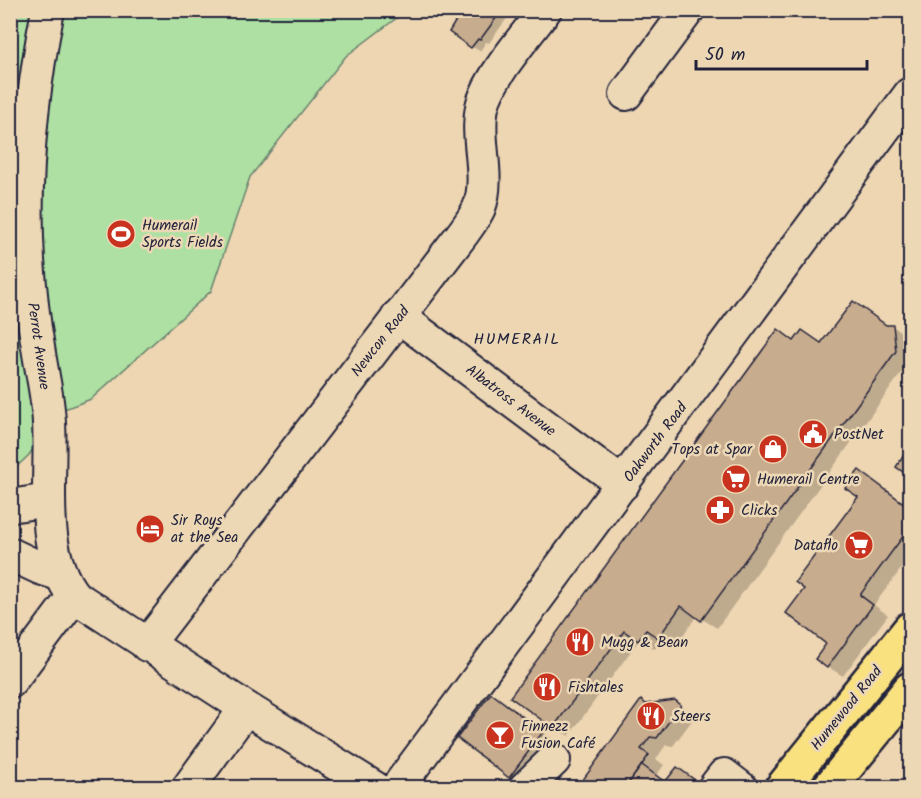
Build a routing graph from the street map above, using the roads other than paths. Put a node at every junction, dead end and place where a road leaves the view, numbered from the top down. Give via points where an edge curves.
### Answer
1 (545, 10) edge
2 (688, 10) edge
3 (45, 13) edge
4 (626, 94) dead end
5 (910, 94) edge
6 (398, 316) junction
7 (623, 484) junction
8 (49, 500) junction
9 (10, 506) edge
10 (10, 554) edge
11 (66, 585) junction
12 (910, 629) edge
13 (147, 645) junction
14 (10, 682) edge
15 (910, 689) edge
16 (246, 708) junction
17 (554, 760) dead end
18 (188, 788) edge
19 (375, 788) edge
20 (397, 788) edge
21 (525, 788) edge
22 (782, 788) edge
23 (829, 788) edge

1 - 6 street, Newcon Road via 488,88 479,129 483,187 478,208
2 - 4 street
3 - 8 street, Perrot Avenue via 29,156 28,260 49,411
5 - 7 street, Oakworth Road
6 - 7 street, Albatross Avenue
6 - 13 street, Newcon Road
7 - 20 street, Oakworth Road
8 - 9 street
8 - 11 street, Perrot Avenue via 51,534
10 - 11 street
11 - 13 street
11 - 14 street
12 - 22 main road, Humewood Road
13 - 16 street
15 - 23 main road
16 - 18 street
16 - 19 street
17 - 21 street

